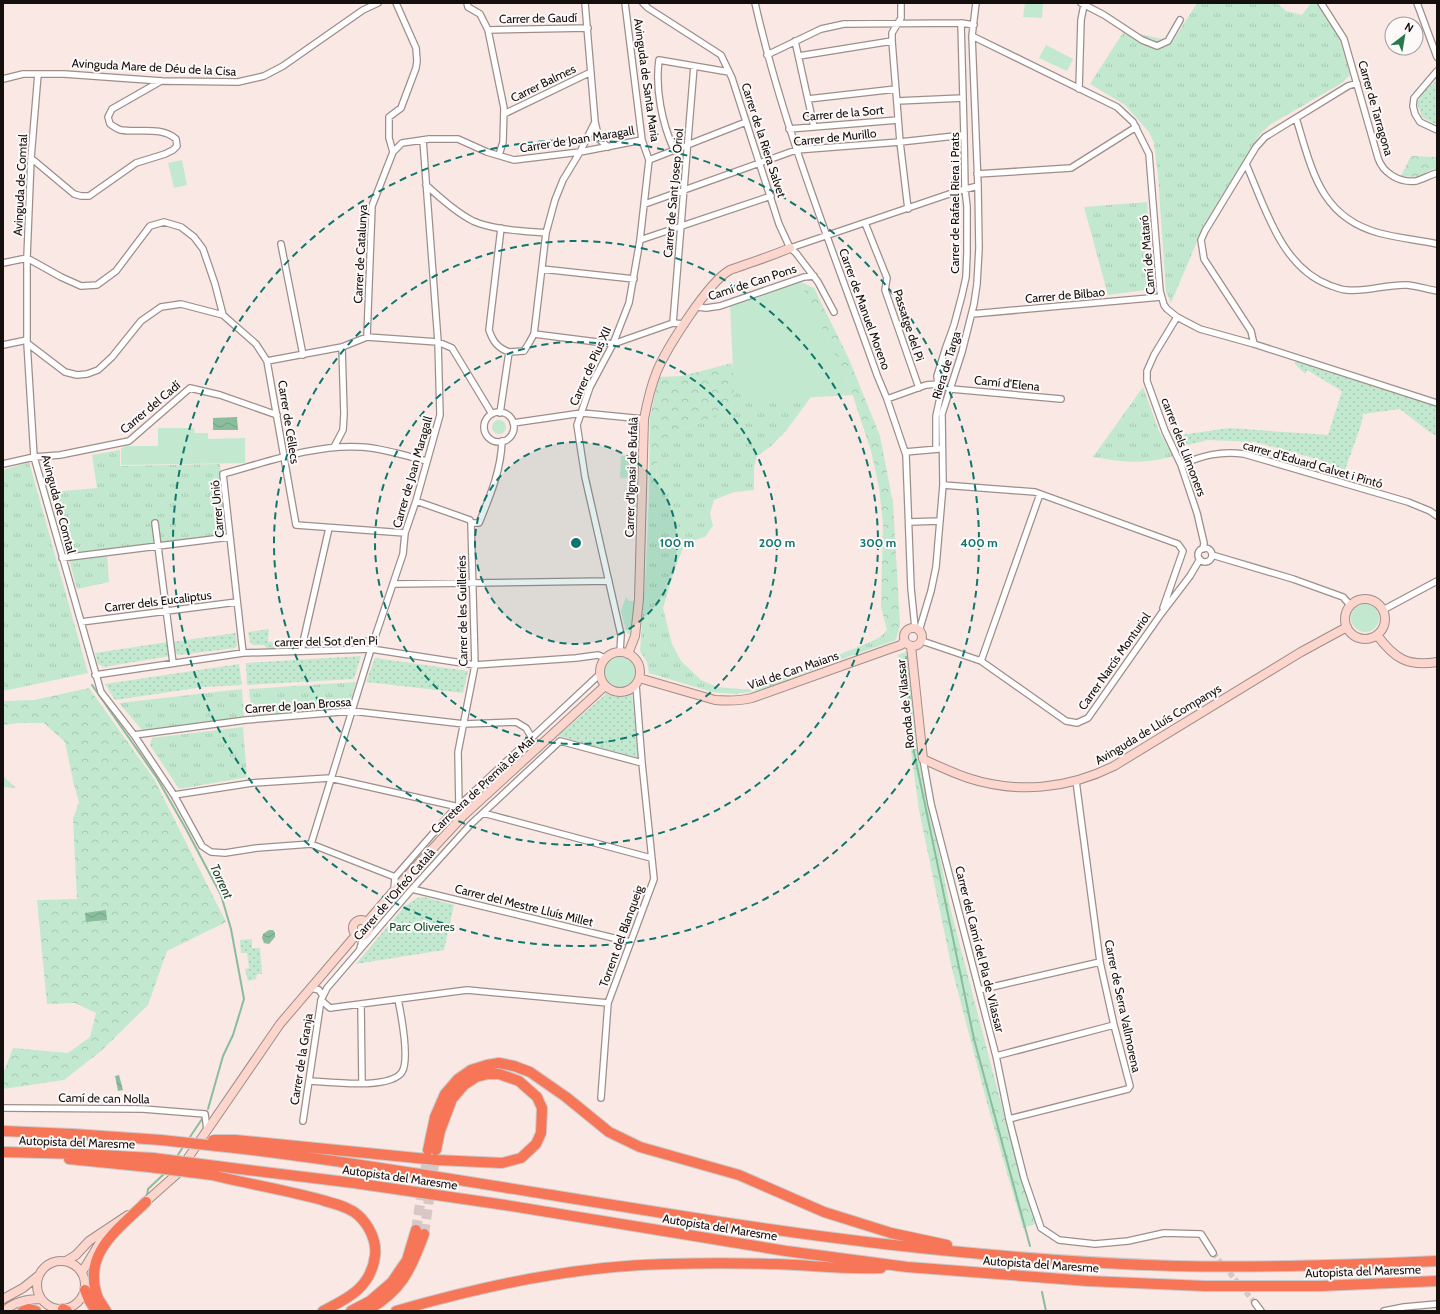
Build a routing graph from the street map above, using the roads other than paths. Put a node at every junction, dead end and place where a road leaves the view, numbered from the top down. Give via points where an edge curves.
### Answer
1 (378, 3) edge
2 (396, 3) edge
3 (467, 3) edge
4 (585, 3) edge
5 (626, 3) edge
6 (643, 3) edge
7 (755, 3) edge
8 (901, 3) edge
9 (976, 3) edge
10 (1321, 3) edge
11 (1417, 3) edge
12 (1082, 4) edge
13 (1180, 20) dead end
14 (898, 23) junction
15 (961, 23) junction
16 (974, 25) junction
17 (588, 28) junction
18 (488, 30) junction
19 (972, 36) junction
20 (795, 41) junction
21 (892, 41) junction
22 (767, 55) junction
23 (799, 56) junction
24 (1437, 57) edge
25 (694, 66) junction
26 (1437, 71) edge
27 (591, 72) junction
28 (729, 72) junction
29 (38, 74) junction
30 (3, 79) edge
31 (162, 81) junction
32 (1357, 82) junction
33 (896, 89) junction
34 (1079, 89) junction
35 (963, 98) junction
36 (808, 99) junction
37 (897, 101) junction
38 (504, 114) junction
39 (1296, 118) junction
40 (898, 120) junction
41 (595, 122) junction
42 (746, 122) junction
43 (814, 126) junction
44 (1136, 128) junction
45 (789, 129) junction
46 (1437, 130) edge
47 (964, 135) junction
48 (423, 140) junction
49 (642, 140) junction
50 (900, 142) junction
51 (402, 143) joint
52 (688, 145) junction
53 (608, 147) junction
54 (674, 150) junction
55 (796, 150) junction
56 (393, 152) junction
57 (580, 152) junction
58 (499, 155) junction
59 (31, 158) junction
60 (649, 160) junction
61 (760, 164) junction
62 (1246, 164) junction
63 (1437, 173) edge
64 (977, 174) junction
65 (426, 185) junction
66 (978, 186) junction
67 (684, 190) junction
68 (965, 190) junction
69 (771, 196) junction
70 (644, 204) junction
71 (908, 209) junction
72 (865, 223) junction
73 (681, 226) junction
74 (501, 228) junction
75 (546, 233) junction
76 (827, 236) junction
77 (640, 240) junction
78 (281, 244) dead end
79 (1437, 244) edge
80 (790, 248) junction
81 (27, 258) junction
82 (3, 263) edge
83 (542, 269) junction
84 (814, 276) junction
85 (634, 279) junction
86 (1437, 291) edge
87 (1161, 297) junction
88 (697, 307) junction
89 (834, 312) dead end
90 (972, 314) junction
91 (223, 315) junction
92 (1177, 317) junction
93 (673, 323) junction
94 (684, 324) junction
95 (534, 334) junction
96 (367, 337) junction
97 (27, 341) junction
98 (438, 342) junction
99 (613, 344) junction
100 (1254, 344) junction
101 (3, 345) edge
102 (342, 347) junction
103 (509, 352) junction
104 (303, 356) junction
105 (267, 361) junction
106 (938, 384) junction
107 (919, 388) junction
108 (951, 389) junction
109 (887, 399) junction
110 (1061, 399) dead end
111 (1437, 403) edge
112 (500, 413) junction
113 (582, 413) junction
114 (492, 414) junction
115 (277, 415) junction
116 (644, 419) junction
117 (513, 423) junction
118 (502, 441) junction
119 (334, 447) junction
120 (939, 449) junction
121 (905, 452) junction
122 (34, 457) junction
123 (283, 457) junction
124 (427, 461) junction
125 (3, 464) edge
126 (1182, 464) junction
127 (943, 485) junction
128 (1040, 494) junction
129 (416, 501) junction
130 (1437, 516) edge
131 (940, 521) junction
132 (909, 522) junction
133 (155, 523) dead end
134 (471, 523) junction
135 (329, 528) junction
136 (405, 533) junction
137 (230, 537) junction
138 (158, 546) junction
139 (1203, 548) junction
140 (1212, 555) junction
141 (62, 558) junction
142 (1200, 559) junction
143 (609, 581) junction
144 (1437, 581) edge
145 (473, 582) junction
146 (394, 584) junction
147 (237, 602) junction
148 (1350, 606) junction
149 (1383, 610) junction
150 (166, 611) junction
151 (1161, 614) junction
152 (81, 622) junction
153 (1347, 627) junction
154 (917, 629) junction
155 (1377, 635) junction
156 (904, 641) junction
157 (922, 641) junction
158 (911, 646) junction
159 (371, 649) junction
160 (301, 651) junction
161 (620, 652) junction
162 (243, 653) junction
163 (628, 654) junction
164 (605, 658) junction
165 (981, 660) junction
166 (1437, 662) edge
167 (173, 663) junction
168 (475, 665) junction
169 (600, 674) junction
170 (95, 675) junction
171 (638, 682) junction
172 (605, 686) junction
173 (352, 711) junction
174 (464, 724) junction
175 (134, 735) junction
176 (532, 738) junction
177 (923, 759) junction
178 (642, 763) junction
179 (330, 778) junction
180 (1076, 781) junction
181 (174, 795) junction
182 (459, 807) junction
183 (483, 813) junction
184 (311, 844) junction
185 (651, 858) junction
186 (395, 877) junction
187 (412, 889) junction
188 (394, 891) junction
189 (372, 926) junction
190 (359, 936) junction
191 (630, 942) junction
192 (360, 949) junction
193 (1100, 962) junction
194 (311, 988) junction
195 (980, 990) junction
196 (322, 998) junction
197 (398, 999) junction
198 (608, 1003) junction
199 (360, 1004) junction
200 (1114, 1025) junction
201 (996, 1056) junction
202 (309, 1081) junction
203 (362, 1084) junction
204 (601, 1098) dead end
205 (3, 1108) edge
206 (218, 1112) junction
207 (205, 1114) junction
208 (1009, 1119) junction
209 (303, 1121) dead end
210 (207, 1130) junction
211 (3, 1131) edge
212 (235, 1144) junction
213 (3, 1152) edge
214 (434, 1153) junction
215 (214, 1170) junction
216 (146, 1202) junction
217 (110, 1226) junction
218 (1214, 1253) tunnel mouth
219 (988, 1254) junction
220 (66, 1261) junction
221 (1437, 1261) edge
222 (907, 1267) junction
223 (82, 1272) junction
224 (38, 1276) junction
225 (1437, 1281) edge
226 (85, 1290) junction
227 (3, 1299) edge
228 (41, 1299) junction
229 (1255, 1303) tunnel mouth
230 (1437, 1304) edge
231 (65, 1310) edge
232 (4, 1311) edge
233 (23, 1311) edge
234 (36, 1311) edge
235 (96, 1311) edge
236 (106, 1311) edge
237 (323, 1311) edge
238 (351, 1311) edge
239 (366, 1311) edge
240 (396, 1311) edge
241 (1261, 1311) edge
242 (1384, 1311) edge

1 - 31 street, Avinguda Mare de Déu de la Cisa via 363,10 283,66 264,76 238,82
2 - 56 street via 416,48 417,61 401,108 389,117 389,138
3 - 18 street via 468,7 480,14
4 - 17 street
5 - 49 street, Avinguda de Santa Maria
6 - 28 street, Carrer de la Riera Salvet via 721,55
7 - 22 street, Carrer de Manuel Moreno
8 - 14 street via 901,18
9 - 16 street, Riera de Targa
10 - 32 street, Carrer de Tarragona via 1344,39
11 - 24 street
12 - 13 street via 1142,40 1157,46 1168,41
12 - 34 street
14 - 15 street
14 - 20 street via 844,24 821,29
14 - 21 street via 892,33
15 - 16 street
15 - 35 street, Carrer de Rafael Riera i Prats
16 - 19 street, Riera de Targa
17 - 18 street, Carrer de Gaudí
17 - 27 street
18 - 38 street
19 - 34 street, Camí de Mataró
19 - 64 street, Riera de Targa
20 - 22 street
20 - 23 street
21 - 23 street
21 - 33 street
22 - 45 street, Carrer de Manuel Moreno
23 - 36 street
25 - 28 street
25 - 52 street, Carrer de Sant Josep Oriol
25 - 54 street via 659,60 659,98
26 - 46 street via 1414,98 1413,106 1420,122
27 - 38 street, Carrer Balmes
27 - 41 street
28 - 42 street, Carrer de la Riera Salvet
29 - 30 street, Avinguda Mare de Déu de la Cisa via 23,74
29 - 31 street, Avinguda Mare de Déu de la Cisa
29 - 59 street, Avinguda de Comtal
31 - 59 street via 112,109 108,117 110,124 119,130 170,134 176,139 177,146 173,150 136,163 89,196 74,194
32 - 39 street
32 - 63 street, Carrer de Tarragona via 1378,158 1385,170 1406,181 1420,180
33 - 36 street
33 - 37 street
34 - 44 street, Camí de Mataró via 1117,107
35 - 37 street
35 - 47 street, Carrer de Rafael Riera i Prats
36 - 43 street
37 - 40 street
38 - 58 street via 503,142
39 - 62 street via 1265,137
39 - 79 street via 1312,169 1321,190 1334,208 1348,220 1379,233
40 - 43 street, Carrer de la Sort
40 - 50 street
41 - 53 street via 599,139
41 - 57 street
42 - 52 street
42 - 61 street, Carrer de la Riera Salvet
43 - 45 street, Carrer de la Sort
44 - 64 street via 1071,168
44 - 87 street, Camí de Mataró via 1149,154
45 - 55 street, Carrer de Manuel Moreno
47 - 50 street, Carrer de Murillo
47 - 68 street, Carrer de Rafael Riera i Prats
48 - 51 street, Carrer de Joan Maragall
48 - 58 street, Carrer de Joan Maragall via 458,139
48 - 65 street, Carrer de Joan Maragall
49 - 53 street, Carrer de Joan Maragall
49 - 60 street, Avinguda de Santa Maria
50 - 55 street, Carrer de Murillo
50 - 71 street
51 - 56 street, Carrer de Catalunya
52 - 54 street
52 - 67 street, Carrer de Sant Josep Oriol
53 - 57 street, Carrer de Joan Maragall
54 - 60 street
55 - 61 street, Carrer de Murillo
55 - 76 street, Carrer de Manuel Moreno
56 - 96 street, Carrer de Catalunya via 372,206
57 - 58 street, Carrer de Joan Maragall via 514,160
57 - 75 street via 563,180
59 - 81 street, Avinguda de Comtal
60 - 70 street, Carrer de Pius XII
61 - 67 street, Carrer de Murillo
61 - 69 street, Carrer de la Riera Salvet
62 - 86 street via 1272,226 1286,250 1312,276 1346,290 1406,285
62 - 100 street via 1201,240 1204,259 1250,332
64 - 66 street, Riera de Targa
65 - 74 street via 473,221
65 - 98 street, Carrer de Joan Maragall
66 - 68 street
66 - 90 street, Riera de Targa via 979,248
67 - 70 street, Carrer de Murillo
67 - 73 street, Carrer de Sant Josep Oriol
68 - 71 street
68 - 106 street, Carrer de Rafael Riera i Prats via 966,277 940,367
69 - 73 street
69 - 80 street, Carrer de la Riera Salvet via 779,224
70 - 77 street, Carrer de Pius XII
71 - 72 street
72 - 76 street
72 - 107 street, Passatge del Pi via 887,278 885,290
73 - 77 street
73 - 93 street, Carrer de Sant Josep Oriol
74 - 75 street
74 - 103 street via 489,330 497,346
75 - 83 street
76 - 80 street
76 - 109 street, Carrer de Manuel Moreno
77 - 85 street, Carrer de Pius XII
78 - 104 street
80 - 84 street, Carrer de la Riera Salvet
80 - 88 street, Carrer d'Ignasi de Bufalà via 730,271 717,281
81 - 82 street
81 - 91 street via 81,286 97,285 116,271 150,226 164,222 181,227 194,237 203,249
81 - 97 street, Avinguda de Comtal
83 - 85 street
83 - 95 street
84 - 88 street, Camí de Can Pons via 804,277 720,306
84 - 89 street, Carrer de la Riera Salvet
85 - 99 street, Carrer de Pius XII via 629,303
87 - 90 street, Carrer de Bilbao
87 - 92 street, Camí de Mataró via 1164,305
88 - 94 street, Carrer d'Ignasi de Bufalà
90 - 108 street, Riera de Targa
91 - 97 street via 181,304 161,307 141,321 98,370 87,374 66,372
91 - 105 street, Carrer de Céllecs via 256,344
92 - 100 street, Camí de Mataró via 1200,329
92 - 126 street, carrer dels Llimoners via 1154,355 1147,371 1147,381 1165,431
93 - 94 street
93 - 99 street
94 - 116 street, Carrer d'Ignasi de Bufalà via 656,373
95 - 99 street
95 - 103 street via 524,350
96 - 98 street
96 - 102 street
97 - 101 street
97 - 122 street, Avinguda de Comtal
98 - 114 street via 452,348
98 - 124 street, Carrer de Joan Maragall via 440,415
99 - 113 street, Carrer de Pius XII via 590,387
100 - 111 street, Camí de Mataró
102 - 104 street
102 - 119 street via 343,430
103 - 112 street
104 - 105 street
105 - 115 street, Carrer de Céllecs
106 - 107 street
106 - 108 street, Camí d'Elena
106 - 120 street, Carrer de Rafael Riera i Prats via 941,393 936,416
107 - 109 street
108 - 110 street, Camí d'Elena
108 - 120 street, Riera de Targa via 942,414
109 - 121 street, Carrer de Manuel Moreno
112 - 114 street
112 - 117 street via 508,415
113 - 116 street
113 - 117 street
113 - 143 street, Carrer de Pius XII via 577,425 584,477
114 - 118 street via 485,424 486,434 494,441
115 - 122 street, Carrer del Cadí via 220,395 190,388 129,441 60,455
115 - 123 street, Carrer de Céllecs
116 - 163 street, Carrer d'Ignasi de Bufalà via 639,599 635,636
117 - 118 street via 512,434
118 - 134 street via 498,474 490,496 479,523
119 - 123 street, Carrer Unió
119 - 124 street, Carrer Unió via 362,447
120 - 121 street
120 - 127 street, Riera de Targa
121 - 132 street, Carrer de Manuel Moreno
122 - 125 street
122 - 141 street, Avinguda de Comtal
123 - 135 street, Carrer de Céllecs via 296,525
123 - 137 street, Carrer Unió via 224,474
124 - 129 street, Carrer de Joan Maragall
126 - 130 street, carrer d'Eduard Calvet i Pintó via 1213,454 1244,454 1408,502
126 - 139 street, carrer dels Llimoners via 1199,520
127 - 128 street
127 - 131 street, Riera de Targa
128 - 151 street via 1178,544 1183,551
128 - 165 street
129 - 134 street via 470,520
129 - 136 street, Carrer de Joan Maragall
131 - 132 street
131 - 154 street, Riera de Targa via 931,591
132 - 154 street, Carrer de Manuel Moreno via 911,588
133 - 138 street
134 - 145 street, Carrer de les Guilleries
135 - 136 street, Carrer de Céllecs
135 - 160 street
136 - 146 street, Carrer de Joan Maragall via 403,554
137 - 138 street
137 - 147 street, Carrer Unió
138 - 141 street
138 - 150 street
139 - 140 street via 1208,549
139 - 142 street via 1198,553
140 - 142 street via 1208,561 1203,562
140 - 148 street via 1343,597
141 - 152 street, Avinguda de Comtal
142 - 151 street, Carrer Narcís Monturiol
143 - 145 street
143 - 161 street, Carrer de Pius XII via 621,635
144 - 149 street
145 - 146 street
145 - 168 street, Carrer de les Guilleries
146 - 159 street, Carrer de Joan Maragall
147 - 150 street, Carrer dels Eucaliptus
147 - 162 street, Carrer Unió
148 - 149 street via 1356,601 1368,599
148 - 153 street via 1346,611
149 - 155 street via 1384,624
150 - 152 street, Carrer dels Eucaliptus
150 - 167 street
151 - 165 street, Carrer Narcís Monturiol via 1088,718 1077,723 1066,721
152 - 170 street, Avinguda de Comtal
153 - 155 street via 1359,638
153 - 180 street, Avinguda de Lluís Companys via 1301,652 1114,766
154 - 156 street via 908,629
154 - 157 street
155 - 166 street via 1387,648 1404,661 1420,664
156 - 158 street
156 - 171 street, Vial de Can Maians via 901,645 743,700 715,700
157 - 158 street
157 - 165 street, Carrer Narcís Monturiol
158 - 177 street, Ronda de Vilassar
159 - 160 street, carrer del Sot d'en Pi
159 - 168 street, carrer del Sot d'en Pi
159 - 173 street, Carrer de Joan Maragall
160 - 162 street, carrer del Sot d'en Pi
161 - 163 street
161 - 164 street via 609,654
162 - 167 street, carrer del Sot d'en Pi
163 - 171 street via 639,666
164 - 168 street, carrer del Sot d'en Pi via 598,655
164 - 169 street
167 - 170 street, carrer del Sot d'en Pi
168 - 174 street, Carrer de les Guilleries
169 - 172 street
169 - 176 street
170 - 175 street, Avinguda de Comtal via 101,692
171 - 172 street via 625,692 612,691
171 - 178 street, Torrent del Blanqueig
172 - 188 street, Carretera de Premià de Mar via 463,816
173 - 174 street, Carrer de Joan Brossa
173 - 175 street, Carrer de Joan Brossa via 246,720
173 - 179 street, Carrer de Joan Maragall
174 - 176 street, Carrer de Joan Brossa via 516,722 526,728
174 - 182 street, Carrer de les Guilleries via 458,752
175 - 181 street, Avinguda de Comtal
176 - 182 street
177 - 180 street, Avinguda de Lluís Companys via 966,778 1002,786 1033,788
177 - 195 street, Carrer del Camí del Pla de Vilassar via 931,804
178 - 183 street, Carrer de l'Orfeó Català via 560,741
178 - 185 street, Torrent del Blanqueig
179 - 181 street via 252,783
179 - 182 street
179 - 184 street, Carrer de Joan Maragall
180 - 193 street, Carrer de Serra Vallmorena
181 - 184 street, Avinguda de Comtal via 202,846 211,852 225,853
182 - 186 street
183 - 185 street
183 - 187 street, Carrer de l'Orfeó Català
184 - 186 street
185 - 191 street, Torrent del Blanqueig via 654,879
186 - 188 street
187 - 189 street, Carrer de l'Orfeó Català
187 - 191 street, Carrer del Mestre Lluís Millet
188 - 189 street, Carretera de Premià de Mar
189 - 190 street via 366,935
189 - 190 street via 358,920 353,931
189 - 192 street, Carrer de l'Orfeó Català
190 - 192 street
190 - 194 street
191 - 198 street, Torrent del Blanqueig
192 - 196 street, Carrer de l'Orfeó Català via 327,988
193 - 195 street
193 - 200 street, Carrer de Serra Vallmorena
194 - 196 street via 319,990
194 - 206 street via 280,1024
195 - 201 street, Carrer del Camí del Pla de Vilassar
196 - 199 street via 330,1008
196 - 202 street, Carrer de la Granja
197 - 198 street via 467,990
197 - 199 street
197 - 203 street via 405,1059 402,1071 384,1082
198 - 204 street, Torrent del Blanqueig
199 - 203 street
200 - 201 street
200 - 208 street, Carrer de Serra Vallmorena via 1130,1086 1128,1089
201 - 208 street, Carrer del Camí del Pla de Vilassar
202 - 203 street
202 - 209 street, Carrer de la Granja
205 - 207 street, Camí de can Nolla via 143,1108
206 - 207 street, Camí de can Nolla
206 - 210 street
207 - 210 street
208 - 218 street, Carrer del Camí del Pla de Vilassar via 1024,1178 1041,1228 1059,1240 1095,1244 1128,1241 1164,1233 1201,1234
210 - 216 street via 177,1174
211 - 212 highway, Autopista del Maresme, bridge
212 - 214 highway
212 - 219 highway, Autopista del Maresme via 666,1214 883,1244
213 - 215 highway, bridge
214 - 214 highway via 452,1099 464,1085 476,1078 499,1074 519,1081 537,1097 542,1108 541,1133 536,1144 521,1158 502,1163
214 - 219 highway via 435,1117 445,1094 458,1079 471,1070 499,1063 530,1072 609,1132 640,1147 739,1175 824,1212 891,1233
215 - 222 highway, Autopista del Maresme via 407,1191 786,1251
215 - 237 highway via 343,1206 358,1215 368,1227 375,1254 372,1271 358,1290
216 - 217 street
216 - 236 highway via 108,1239 97,1256 94,1277 98,1298
217 - 220 street
217 - 223 street
219 - 221 highway, Autopista del Maresme via 1195,1266 1320,1266
220 - 223 street
220 - 224 street via 54,1261 46,1265
222 - 225 highway, Autopista del Maresme via 1205,1286 1320,1286
222 - 240 highway via 862,1269 775,1264 666,1264 609,1267 514,1281
223 - 226 street
224 - 227 street
224 - 228 street via 37,1286
226 - 231 street via 80,1300
226 - 235 highway
228 - 231 street via 52,1308
228 - 232 street via 24,1300
229 - 241 street
230 - 242 street
233 - 234 highway
238 - 239 highway via 370,1302 392,1282 407,1260 420,1232 414,1263 399,1286

